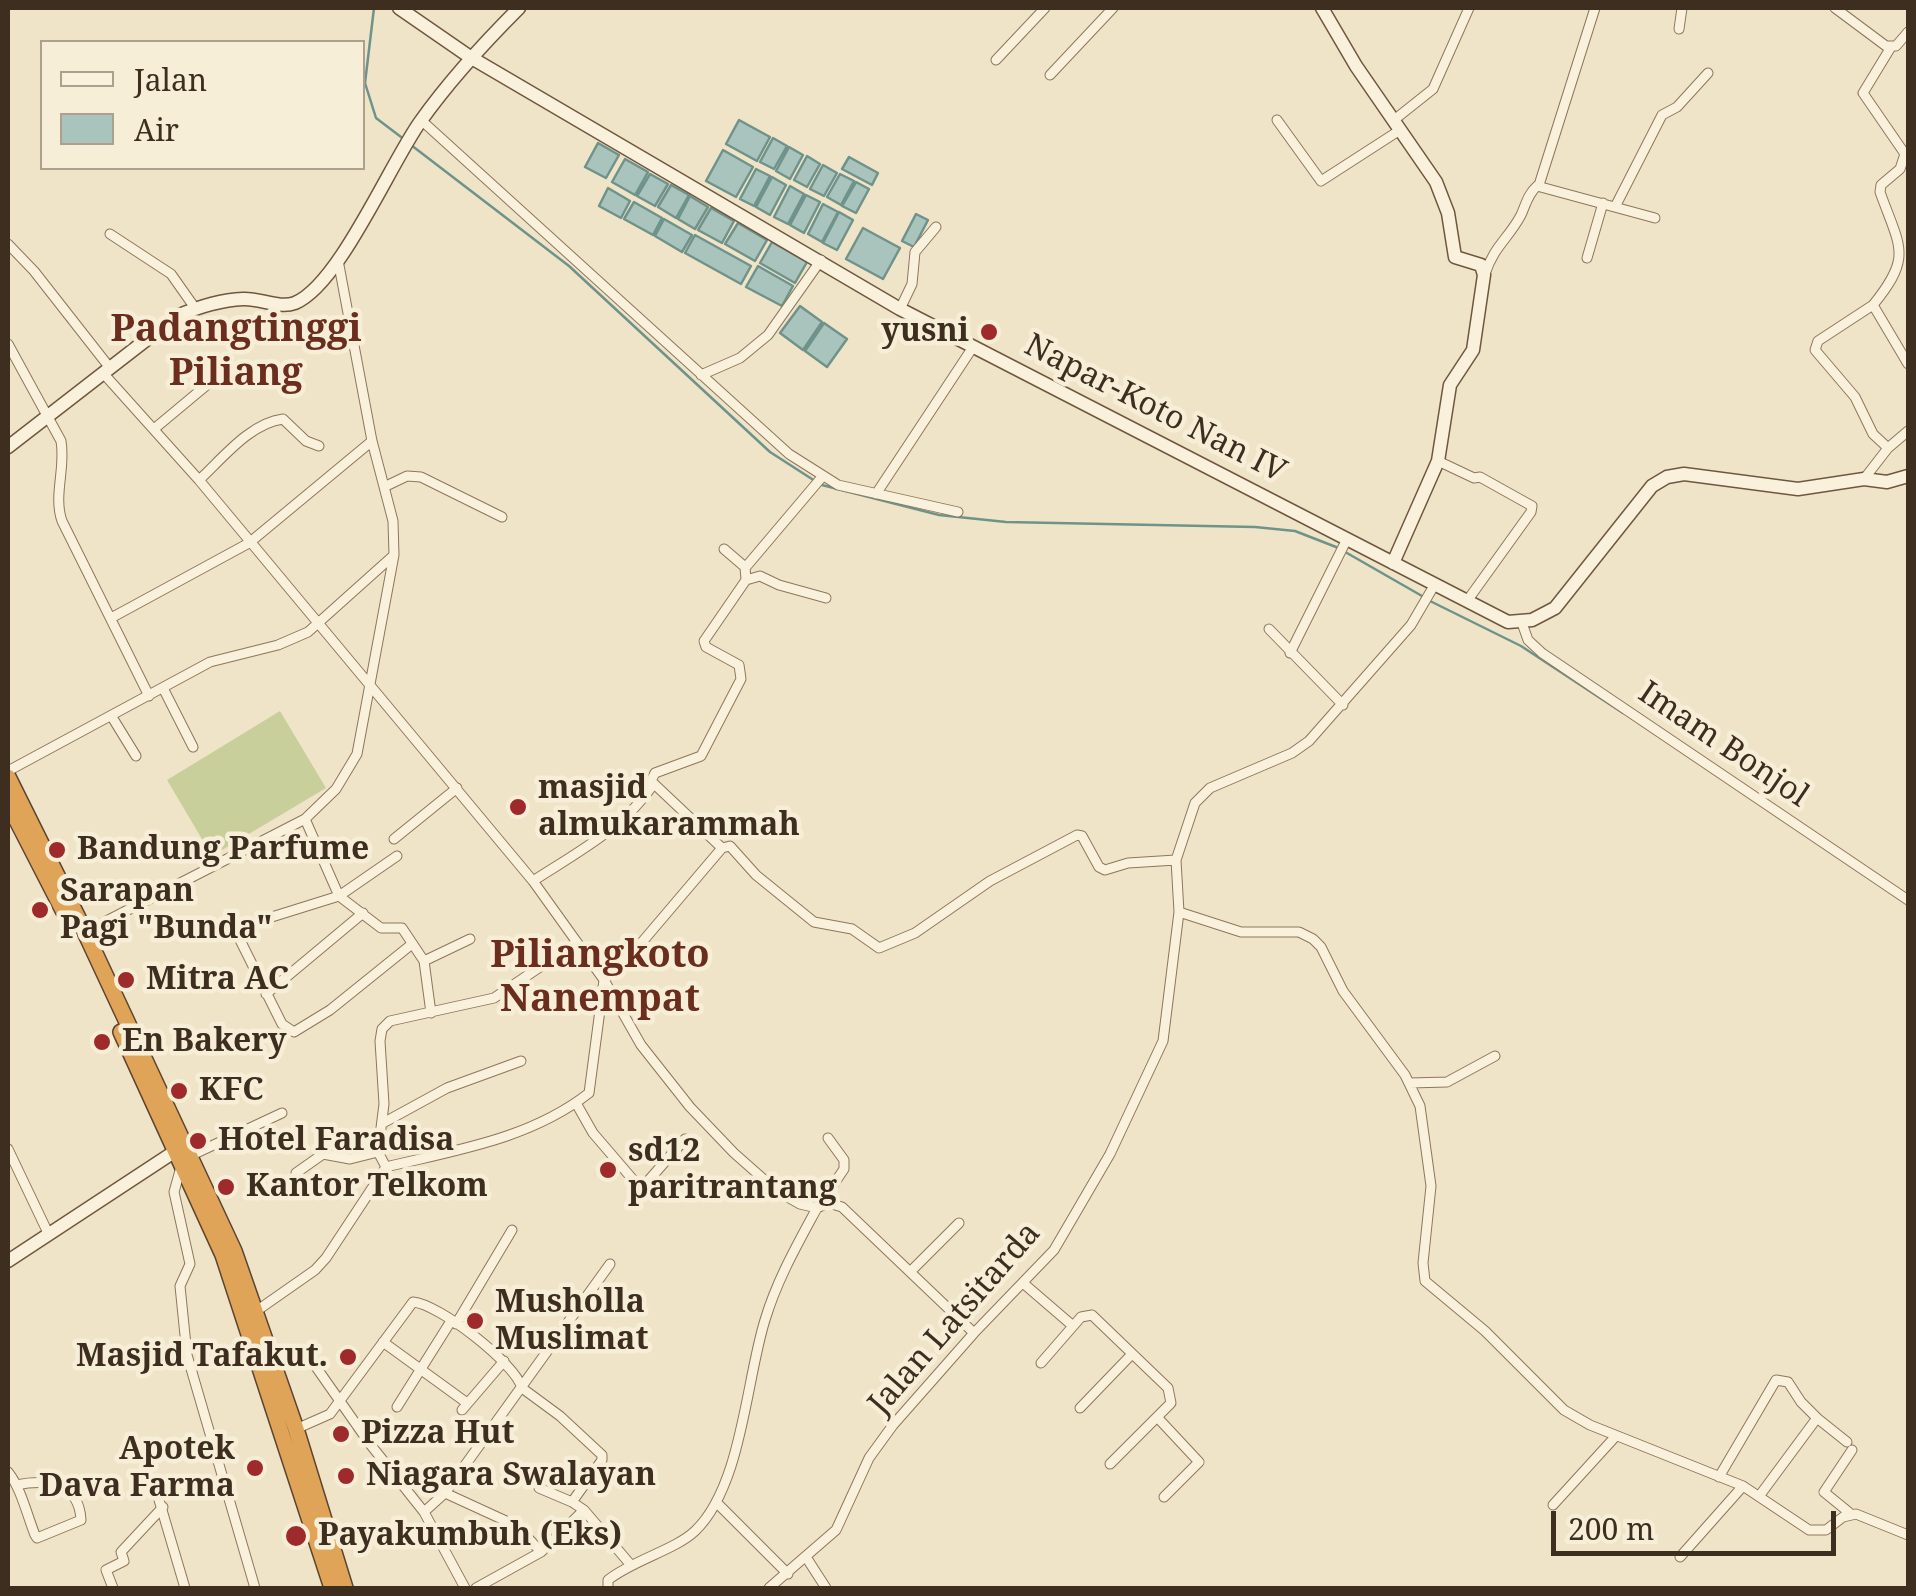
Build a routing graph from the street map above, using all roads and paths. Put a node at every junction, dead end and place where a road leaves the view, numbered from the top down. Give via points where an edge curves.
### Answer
1 (399, 8) edge
2 (519, 8) edge
3 (1045, 8) edge
4 (1113, 8) edge
5 (1322, 8) edge
6 (1469, 8) edge
7 (1594, 8) edge
8 (1682, 8) edge
9 (1835, 8) edge
10 (1679, 29) dead end
11 (1908, 32) edge
12 (1891, 47) junction
13 (470, 57) junction
14 (996, 60) dead end
15 (1708, 72) dead end
16 (1050, 75) dead end
17 (421, 120) junction
18 (1276, 120) dead end
19 (1397, 125) junction
20 (1540, 185) junction
21 (1603, 203) junction
22 (1614, 206) junction
23 (1656, 218) dead end
24 (936, 227) dead end
25 (110, 234) dead end
26 (8, 244) edge
27 (1587, 258) dead end
28 (338, 260) junction
29 (821, 260) junction
30 (1483, 273) junction
31 (1873, 305) junction
32 (195, 308) junction
33 (900, 309) junction
34 (8, 344) edge
35 (973, 347) junction
36 (1908, 364) edge
37 (226, 369) dead end
38 (107, 370) junction
39 (701, 375) junction
40 (48, 416) junction
41 (154, 429) junction
42 (1908, 431) edge
43 (372, 441) junction
44 (320, 446) dead end
45 (8, 447) edge
46 (1888, 448) junction
47 (1438, 460) junction
48 (1908, 476) edge
49 (200, 480) junction
50 (1864, 480) junction
51 (819, 481) junction
52 (384, 486) junction
53 (876, 494) junction
54 (958, 512) dead end
55 (502, 517) dead end
56 (1347, 539) junction
57 (250, 543) junction
58 (724, 548) dead end
59 (394, 555) junction
60 (1393, 563) junction
61 (745, 568) junction
62 (746, 580) junction
63 (1435, 584) junction
64 (826, 598) dead end
65 (1467, 601) junction
66 (111, 618) junction
67 (1522, 622) junction
68 (318, 624) junction
69 (1269, 629) dead end
70 (1290, 653) junction
71 (163, 688) junction
72 (371, 689) junction
73 (149, 696) junction
74 (1344, 705) junction
75 (112, 717) junction
76 (193, 747) dead end
77 (136, 756) dead end
78 (8, 774) edge
79 (653, 785) junction
80 (457, 788) junction
81 (8, 802) edge
82 (304, 819) junction
83 (394, 840) dead end
84 (722, 848) junction
85 (397, 856) dead end
86 (1170, 860) junction
87 (47, 866) junction
88 (534, 881) junction
89 (338, 896) junction
90 (1908, 900) edge
91 (1179, 912) junction
92 (363, 913) junction
93 (85, 932) junction
94 (470, 939) dead end
95 (578, 942) junction
96 (412, 944) junction
97 (424, 961) junction
98 (604, 980) junction
99 (266, 994) junction
100 (431, 1013) junction
101 (1495, 1056) dead end
102 (521, 1061) dead end
103 (1410, 1083) junction
104 (576, 1103) junction
105 (282, 1114) dead end
106 (383, 1123) junction
107 (686, 1138) dead end
108 (828, 1138) dead end
109 (8, 1149) edge
110 (378, 1152) junction
111 (182, 1158) junction
112 (386, 1167) junction
113 (296, 1173) dead end
114 (818, 1207) junction
115 (959, 1223) dead end
116 (512, 1230) dead end
117 (49, 1234) junction
118 (9, 1257) edge
119 (610, 1264) dead end
120 (910, 1272) junction
121 (1024, 1283) junction
122 (255, 1312) junction
123 (454, 1322) junction
124 (1073, 1326) junction
125 (974, 1333) junction
126 (383, 1342) junction
127 (1132, 1354) junction
128 (504, 1361) junction
129 (1041, 1363) dead end
130 (316, 1367) dead end
131 (421, 1370) junction
132 (522, 1388) junction
133 (339, 1399) junction
134 (398, 1407) dead end
135 (1080, 1408) dead end
136 (1158, 1417) junction
137 (1817, 1418) junction
138 (296, 1430) junction
139 (1615, 1437) junction
140 (1110, 1464) dead end
141 (8, 1472) edge
142 (1719, 1477) junction
143 (154, 1483) dead end
144 (16, 1485) junction
145 (1743, 1486) junction
146 (539, 1488) dead end
147 (445, 1494) junction
148 (1760, 1495) junction
149 (1164, 1498) dead end
150 (572, 1502) junction
151 (716, 1502) junction
152 (1552, 1504) dead end
153 (163, 1507) junction
154 (584, 1510) junction
155 (424, 1512) junction
156 (1851, 1514) junction
157 (1908, 1535) edge
158 (542, 1552) junction
159 (806, 1557) junction
160 (1680, 1558) dead end
161 (630, 1564) junction
162 (788, 1574) junction
163 (480, 1587) edge
164 (113, 1588) edge
165 (186, 1588) edge
166 (255, 1588) edge
167 (332, 1588) edge
168 (345, 1588) edge
169 (465, 1588) edge
170 (608, 1588) edge
171 (769, 1588) edge
172 (826, 1588) edge

1 - 13 street, Napar-Koto Nan IV
2 - 13 street
3 - 14 street
4 - 16 street
5 - 19 street
6 - 19 street via 1433,89
7 - 20 street
8 - 10 street
9 - 12 street
11 - 12 street
12 - 31 street via 1863,93 1906,154 1881,185 1899,259 1896,276
13 - 17 street
13 - 29 street, Napar-Koto Nan IV
15 - 22 street via 1678,107 1662,115
17 - 28 street
17 - 39 street
18 - 19 street via 1320,182
19 - 30 street via 1444,198 1455,257
20 - 21 street
20 - 30 street
21 - 22 street
21 - 27 street
22 - 23 street
24 - 33 street via 915,252 912,284
25 - 32 street via 171,274
26 - 38 street
28 - 32 street via 294,304 246,299
28 - 43 street
29 - 33 street, Napar-Koto Nan IV
29 - 39 street via 768,334 740,358
30 - 47 street via 1470,357 1448,390
31 - 36 street
31 - 46 street via 1815,350
32 - 38 street
33 - 35 street, Napar-Koto Nan IV
34 - 40 street
35 - 53 street
35 - 56 street, Napar-Koto Nan IV
37 - 41 street
38 - 40 street
38 - 41 street
39 - 51 street
40 - 45 street
40 - 66 street via 63,452 58,512
41 - 49 street
42 - 46 street
43 - 52 street
43 - 57 street
44 - 49 street via 276,420 250,434
46 - 50 street
47 - 60 street
47 - 65 street via 1532,506
48 - 50 street
49 - 57 street
50 - 67 street via 1798,489 1667,477 1652,486 1554,608
51 - 53 street
51 - 61 street
52 - 55 street via 421,477
52 - 59 street
53 - 54 street
56 - 60 street, Napar-Koto Nan IV
56 - 70 street
57 - 66 street
57 - 68 street
58 - 61 street
59 - 68 street
59 - 72 street
60 - 63 street, Napar-Koto Nan IV
61 - 62 street
62 - 64 street via 760,576
62 - 79 street via 704,641 739,666 742,679 701,756 655,773
63 - 65 street, Napar-Koto Nan IV
63 - 74 street, Jalan Latsitarda via 1411,625
65 - 67 street, Napar-Koto Nan IV
66 - 73 street
67 - 90 street, Imam Bonjol via 1542,653
68 - 71 street via 278,645 210,662
68 - 72 street
69 - 70 street
70 - 74 street
71 - 73 street
71 - 76 street
72 - 80 street
72 - 82 street via 351,765
73 - 75 street
74 - 86 street, Jalan Latsitarda via 1292,753 1200,795
75 - 77 street
75 - 78 street
78 - 87 highway
79 - 84 street
79 - 88 street via 610,830
80 - 83 street
80 - 88 street
81 - 87 highway
82 - 89 street
82 - 93 street
84 - 86 street via 730,846 814,922 852,929 879,948 1077,836 1105,870
84 - 98 street
85 - 89 street
86 - 91 street, Jalan Latsitarda
87 - 93 highway
87 - 111 highway
88 - 95 street
89 - 92 street
89 - 99 street via 240,928
91 - 103 street via 1241,932 1313,938
91 - 121 street, Jalan Latsitarda via 1159,1054 1054,1250
92 - 96 street via 381,928 402,928
92 - 99 street
93 - 111 highway
94 - 97 street
95 - 98 street
95 - 100 street via 494,998
96 - 97 street
96 - 99 street via 294,1032 284,1027
97 - 100 street
98 - 104 street via 593,1076 589,1093
98 - 114 street via 641,1045 708,1126 777,1191
100 - 106 street via 390,1021 382,1029
101 - 103 street via 1448,1082
102 - 106 street via 447,1088
103 - 139 street via 1430,1161 1425,1280 1564,1410
104 - 107 street via 641,1189
104 - 112 street via 502,1138
105 - 111 street
106 - 110 street
108 - 114 street via 844,1168
109 - 117 street
110 - 112 street
110 - 113 street via 350,1159 323,1154
111 - 117 street
111 - 122 highway via 234,1251
111 - 166 street via 174,1192 190,1261 180,1286 187,1355
111 - 167 highway via 223,1255
112 - 122 street via 326,1258
114 - 120 street via 842,1207
114 - 151 street via 778,1280
115 - 120 street
116 - 123 street
117 - 118 street
119 - 132 street
120 - 125 street
121 - 124 street
121 - 125 street, Jalan Latsitarda
122 - 138 highway
123 - 126 street via 413,1302
123 - 128 street
123 - 131 street
124 - 127 street via 1092,1315
124 - 129 street
125 - 159 street, Jalan Latsitarda via 893,1425 862,1470 841,1522
126 - 131 street
126 - 133 street
127 - 135 street
127 - 136 street via 1168,1388 1171,1403
128 - 131 street via 465,1406
128 - 132 street
130 - 133 street
131 - 134 street
132 - 147 street
132 - 150 street via 602,1455
133 - 138 street via 330,1414
133 - 155 street
136 - 140 street
136 - 149 street via 1199,1462
137 - 142 street via 1788,1382 1776,1380
137 - 148 street
137 - 156 street via 1849,1446 1824,1492
138 - 168 highway
139 - 142 street
139 - 152 street
141 - 144 street
142 - 145 street
143 - 153 street
144 - 144 street via 38,1538 82,1520 66,1488 43,1481
145 - 148 street
145 - 160 street
146 - 150 street
147 - 155 street
147 - 158 street via 517,1526
148 - 156 street via 1812,1531
150 - 154 street
151 - 161 street via 690,1535
151 - 162 street
153 - 164 street via 121,1552 124,1560 106,1570
153 - 165 street
154 - 158 street
154 - 161 street
155 - 169 street
156 - 157 street
158 - 163 street
159 - 162 street, Jalan Latsitarda
159 - 172 street
161 - 170 street via 608,1580
162 - 171 street, Jalan Latsitarda

